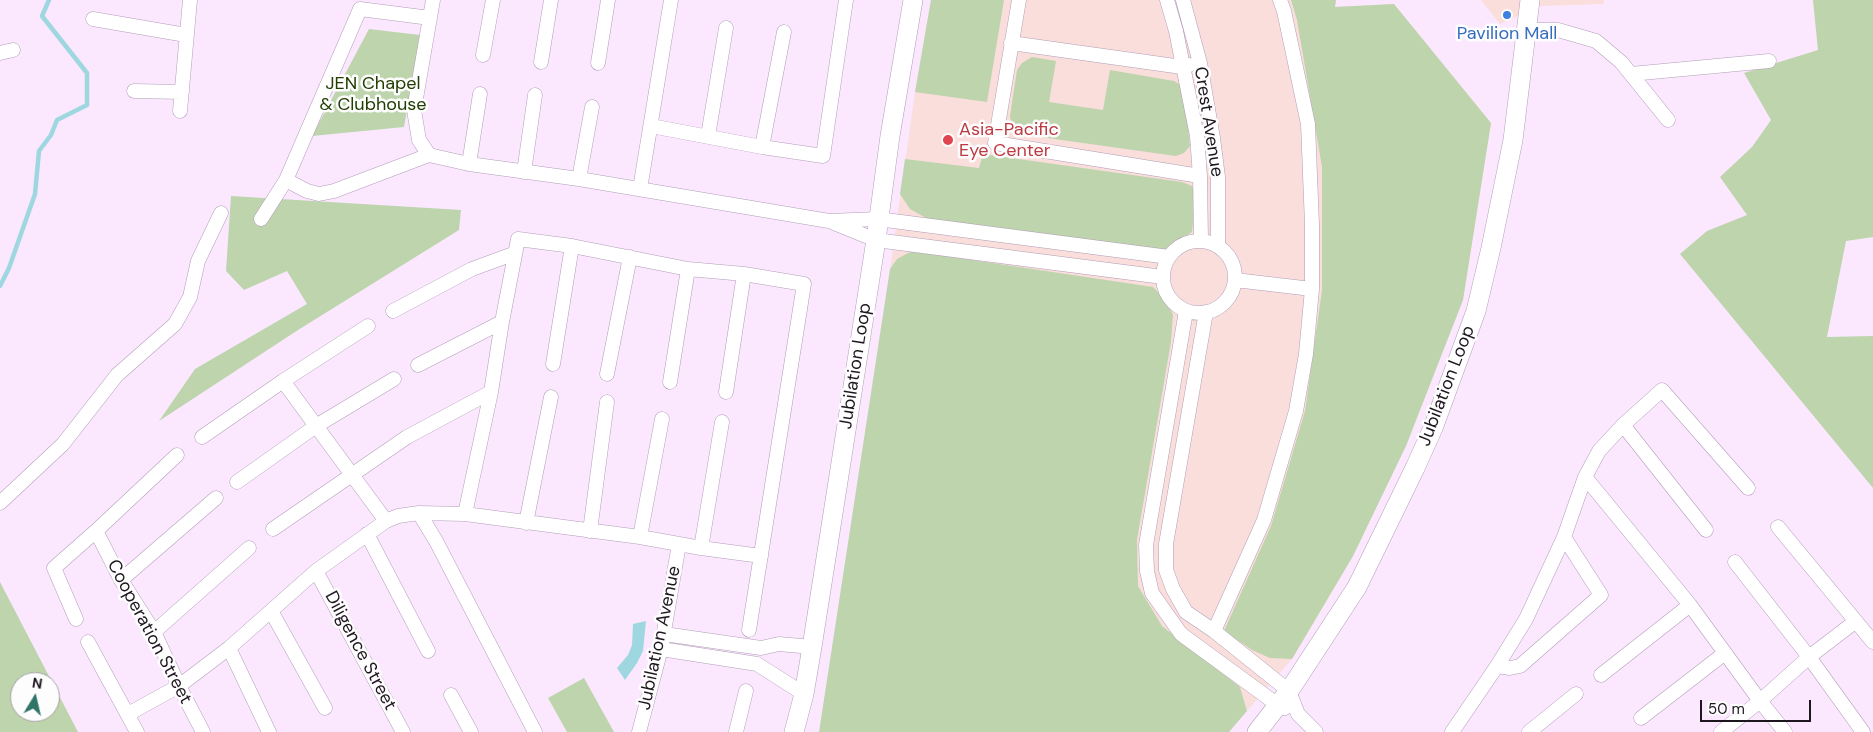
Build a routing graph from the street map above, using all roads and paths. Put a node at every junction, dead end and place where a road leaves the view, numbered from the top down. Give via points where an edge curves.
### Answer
1 (190, 0) edge
2 (434, 0) edge
3 (493, 0) edge
4 (552, 0) edge
5 (608, 0) edge
6 (671, 0) edge
7 (846, 0) edge
8 (913, 0) edge
9 (1019, 0) edge
10 (1167, 0) edge
11 (1183, 0) edge
12 (1280, 0) edge
13 (1530, 0) edge
14 (430, 18) junction
15 (93, 19) dead end
16 (726, 28) dead end
17 (1527, 30) junction
18 (784, 32) dead end
19 (186, 35) junction
20 (1011, 43) junction
21 (483, 55) dead end
22 (1769, 61) dead end
23 (542, 62) dead end
24 (598, 63) dead end
25 (1200, 63) junction
26 (1182, 67) junction
27 (1631, 74) junction
28 (134, 91) dead end
29 (182, 92) junction
30 (480, 94) dead end
31 (535, 95) dead end
32 (592, 107) dead end
33 (180, 111) dead end
34 (1668, 120) dead end
35 (651, 126) junction
36 (708, 136) junction
37 (762, 148) junction
38 (429, 156) junction
39 (469, 164) junction
40 (524, 172) junction
41 (1200, 176) junction
42 (579, 179) junction
43 (286, 180) junction
44 (640, 189) junction
45 (221, 213) dead end
46 (261, 219) dead end
47 (878, 220) junction
48 (829, 221) junction
49 (876, 240) junction
50 (1201, 240) junction
51 (572, 246) junction
52 (1218, 246) junction
53 (514, 254) junction
54 (1169, 256) junction
55 (630, 257) junction
56 (688, 268) junction
57 (744, 274) junction
58 (1163, 277) junction
59 (1235, 280) junction
60 (1312, 289) junction
61 (393, 311) dead end
62 (1186, 311) junction
63 (1206, 312) junction
64 (502, 322) junction
65 (368, 326) dead end
66 (553, 364) dead end
67 (418, 365) dead end
68 (607, 374) dead end
69 (394, 379) dead end
70 (283, 381) junction
71 (670, 382) dead end
72 (491, 392) junction
73 (726, 392) dead end
74 (551, 397) dead end
75 (607, 402) dead end
76 (662, 419) dead end
77 (722, 422) dead end
78 (1623, 425) junction
79 (316, 426) junction
80 (202, 437) dead end
81 (177, 455) dead end
82 (351, 475) junction
83 (1584, 477) junction
84 (237, 482) dead end
85 (1748, 488) dead end
86 (216, 498) dead end
87 (0, 503) edge
88 (419, 512) junction
89 (465, 514) junction
90 (386, 521) junction
91 (526, 523) junction
92 (1778, 527) dead end
93 (272, 529) dead end
94 (1706, 530) dead end
95 (96, 531) junction
96 (590, 531) junction
97 (367, 534) junction
98 (640, 537) junction
99 (1564, 537) junction
100 (679, 544) junction
101 (250, 548) dead end
102 (701, 548) junction
103 (761, 556) junction
104 (1736, 562) dead end
105 (316, 570) junction
106 (121, 580) junction
107 (1690, 604) junction
108 (271, 611) junction
109 (76, 619) dead end
110 (1856, 621) junction
111 (749, 630) dead end
112 (1214, 631) junction
113 (154, 632) junction
114 (664, 634) junction
115 (88, 642) dead end
116 (1873, 642) edge
117 (812, 647) junction
118 (229, 648) junction
119 (761, 648) junction
120 (661, 650) junction
121 (428, 651) dead end
122 (1725, 653) junction
123 (1809, 657) junction
124 (757, 664) junction
125 (1497, 666) junction
126 (1601, 675) dead end
127 (178, 686) junction
128 (746, 691) dead end
129 (804, 694) junction
130 (1576, 694) dead end
131 (451, 695) dead end
132 (1283, 698) junction
133 (1760, 702) junction
134 (325, 708) dead end
135 (128, 714) junction
136 (1641, 718) dead end
137 (136, 732) edge
138 (203, 732) edge
139 (269, 732) edge
140 (403, 732) edge
141 (471, 732) edge
142 (535, 732) edge
143 (639, 732) edge
144 (736, 732) edge
145 (794, 732) edge
146 (1256, 732) edge
147 (1316, 732) edge
148 (1452, 732) edge
149 (1529, 732) edge
150 (1721, 732) edge
151 (1785, 732) edge
152 (1863, 732) edge

1 - 19 street
2 - 14 street
3 - 21 street
4 - 23 street
5 - 24 street
6 - 35 street
7 - 37 street via 823,156
8 - 47 main road, Jubilation Loop
9 - 20 street
10 - 26 street, Crest Avenue
11 - 25 street, Crest Avenue
12 - 60 street via 1308,124
13 - 17 main road, Jubilation Loop
14 - 38 street via 414,110 419,140
14 - 43 street via 360,10
15 - 19 street
16 - 36 street
17 - 27 street via 1558,30 1596,41
17 - 132 main road, Jubilation Loop via 1512,140 1476,311 1433,428 1377,548 1357,587
18 - 37 street
19 - 29 street
20 - 26 street
20 - 41 street via 996,143
22 - 27 street
25 - 26 street
25 - 52 street, Crest Avenue via 1218,177
26 - 41 street, Crest Avenue via 1197,136
27 - 34 street
28 - 29 street
29 - 33 street
30 - 39 street
31 - 40 street
32 - 42 street
35 - 36 street
35 - 44 street
36 - 37 street
38 - 39 street
38 - 43 street via 319,194
39 - 40 street
40 - 42 street
41 - 50 street, Crest Avenue
42 - 44 street
43 - 46 street
44 - 48 street
45 - 87 street via 198,261 190,297 175,324 117,376 63,444
47 - 48 street
47 - 49 main road, Jubilation Loop
47 - 54 street
48 - 49 street
49 - 58 street
49 - 117 main road, Jubilation Loop
50 - 52 street
50 - 54 street via 1188,242
51 - 53 street via 518,239
51 - 55 street
51 - 66 street
52 - 59 street via 1232,261
53 - 61 street via 472,270
53 - 64 street
54 - 58 street
55 - 56 street
55 - 68 street
56 - 57 street
56 - 71 street
57 - 73 street
57 - 103 street via 804,284
58 - 62 street via 1169,298
59 - 60 street
59 - 63 street via 1233,292 1226,301
60 - 112 street via 1306,354 1296,411 1264,520
62 - 63 street
62 - 132 street via 1146,545 1152,593 1181,634
63 - 112 street via 1166,544 1166,570 1186,612
64 - 67 street
64 - 72 street
65 - 70 street
69 - 79 street
70 - 79 street
70 - 80 street
72 - 82 street via 407,437
72 - 89 street
74 - 91 street
75 - 96 street
76 - 98 street
77 - 102 street
78 - 83 street via 1599,450
78 - 85 street via 1662,390
78 - 94 street
79 - 82 street
79 - 84 street
81 - 95 street
82 - 90 street
82 - 93 street
83 - 99 street
83 - 107 street
86 - 106 street
88 - 89 street
88 - 90 street
88 - 142 street
89 - 91 street
90 - 97 street
91 - 96 street
92 - 110 street
95 - 106 street, Cooperation Street
95 - 109 street via 54,568
96 - 98 street
97 - 105 street
97 - 121 street
98 - 100 street
99 - 125 street via 1526,619
99 - 125 street via 1601,595 1520,666
100 - 102 street
100 - 114 street, Jubilation Avenue
101 - 113 street
102 - 103 street
103 - 111 street
104 - 123 street
105 - 108 street
105 - 140 street, Diligence Street
106 - 113 street, Cooperation Street
107 - 122 street
107 - 126 street
108 - 118 street
108 - 134 street
110 - 116 street
110 - 123 street
112 - 132 street
113 - 127 street, Cooperation Street
114 - 119 street
114 - 120 street, Jubilation Avenue
115 - 135 street
117 - 119 street via 779,644
117 - 129 main road, Jubilation Loop
118 - 127 street
118 - 139 street
119 - 124 street
120 - 124 street
120 - 143 street, Jubilation Avenue
122 - 133 street
122 - 136 street
123 - 133 street
123 - 152 street
124 - 129 street
125 - 148 street
127 - 135 street
127 - 138 street, Cooperation Street
128 - 144 street
129 - 145 main road, Jubilation Loop
130 - 149 street
131 - 141 street
132 - 146 main road, Jubilation Loop
132 - 147 street
133 - 150 street
133 - 151 street
135 - 137 street

